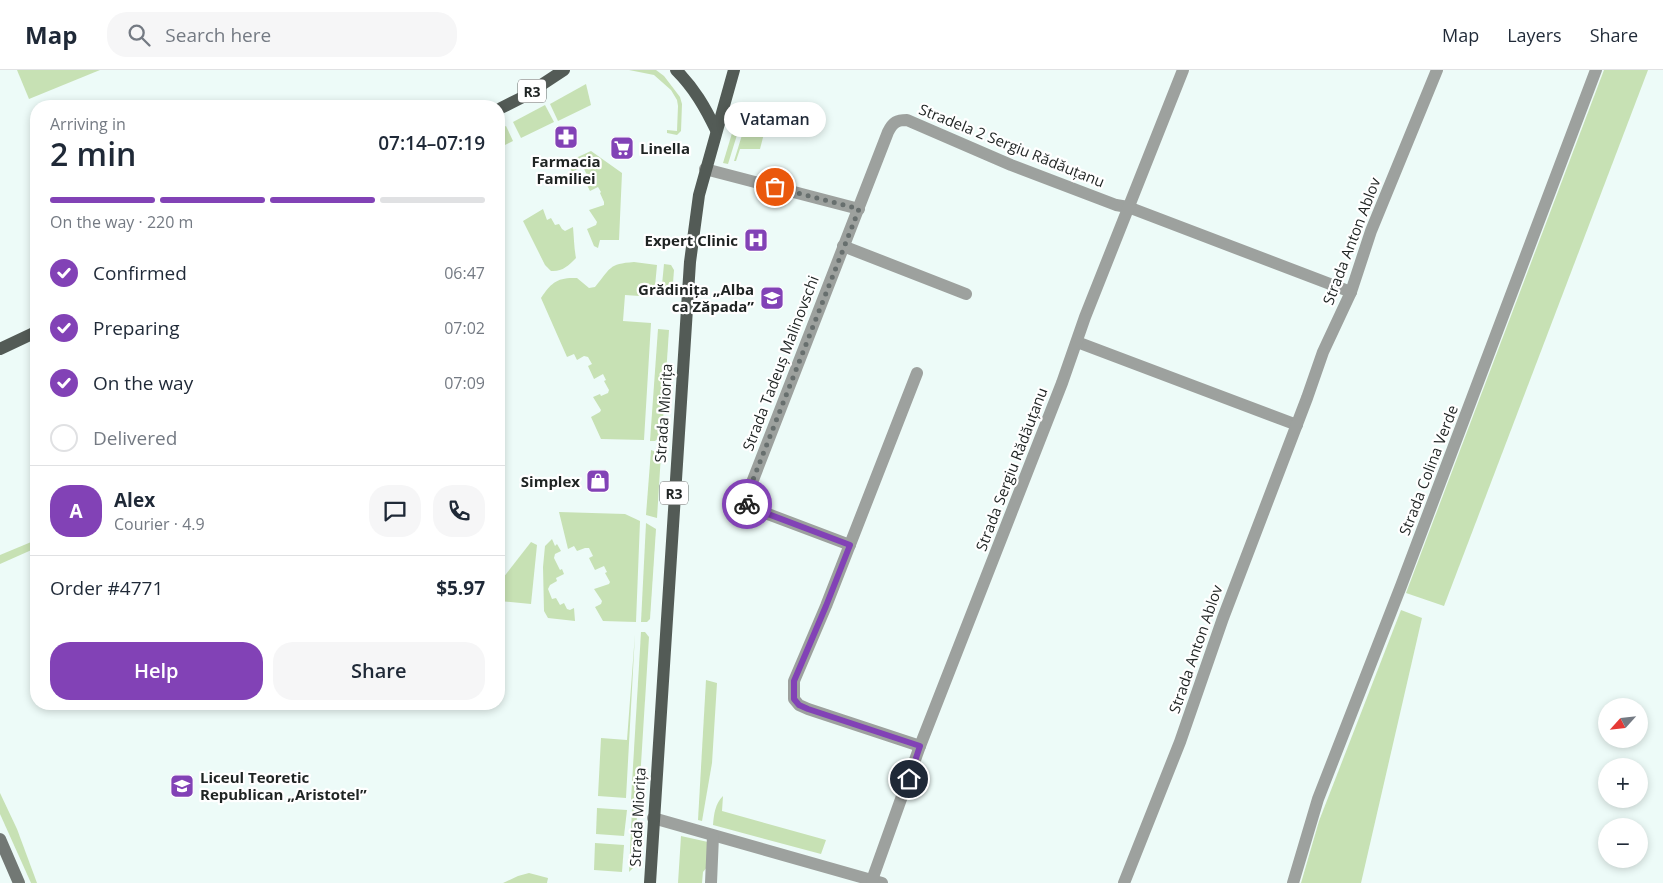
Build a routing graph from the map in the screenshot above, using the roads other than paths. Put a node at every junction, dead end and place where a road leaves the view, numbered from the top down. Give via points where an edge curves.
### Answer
1 (564, 70) edge
2 (676, 70) edge
3 (734, 70) edge
4 (1183, 70) edge
5 (1437, 70) edge
6 (1596, 70) edge
7 (505, 106) edge
8 (716, 130) junction
9 (888, 132) joint
10 (705, 169) junction
11 (1128, 207) junction
12 (859, 209) junction
13 (844, 246) junction
14 (1351, 292) junction
15 (966, 294) dead end
16 (30, 335) edge
17 (1077, 342) junction
18 (0, 349) edge
19 (917, 373) dead end
20 (1297, 425) junction
21 (850, 545) junction
22 (920, 746) junction
23 (653, 818) junction
24 (713, 836) junction
25 (0, 839) edge
26 (877, 882) edge
27 (19, 883) edge
28 (650, 883) edge
29 (711, 883) edge
30 (1124, 883) edge
31 (1293, 883) edge

1 - 7 main road, R3
2 - 8 main road via 697,94
3 - 8 main road, Strada Miorița
4 - 11 street, Strada Sergiu Rădăuțanu
5 - 14 street, Strada Anton Ablov via 1371,231
6 - 31 street, Strada Colina Verde via 1318,799
8 - 10 main road, Strada Miorița / R3
9 - 11 street, Stradela 2 Sergiu Rădăuțanu via 892,124 907,120 1011,165
9 - 12 street, Strada Tadeuș Malinovschi
10 - 12 street
10 - 23 main road, Strada Miorița / R3 via 694,220 690,262
11 - 14 street, Stradela 2 Sergiu Rădăuțanu
11 - 17 street, Strada Sergiu Rădăuțanu
12 - 13 street, Strada Tadeuș Malinovschi
13 - 15 street
13 - 21 street, Strada Tadeuș Malinovschi via 746,498 752,508
14 - 20 street, Strada Anton Ablov via 1323,352
16 - 18 main road
17 - 20 street
17 - 22 street, Strada Sergiu Rădăuțanu
19 - 21 street
20 - 30 street, Strada Anton Ablov via 1244,560 1180,742
21 - 22 street via 794,681 794,699 808,709
22 - 26 street, Strada Sergiu Rădăuțanu
23 - 24 street
23 - 28 main road, Strada Miorița / R3
24 - 26 street
24 - 29 street
25 - 27 street

